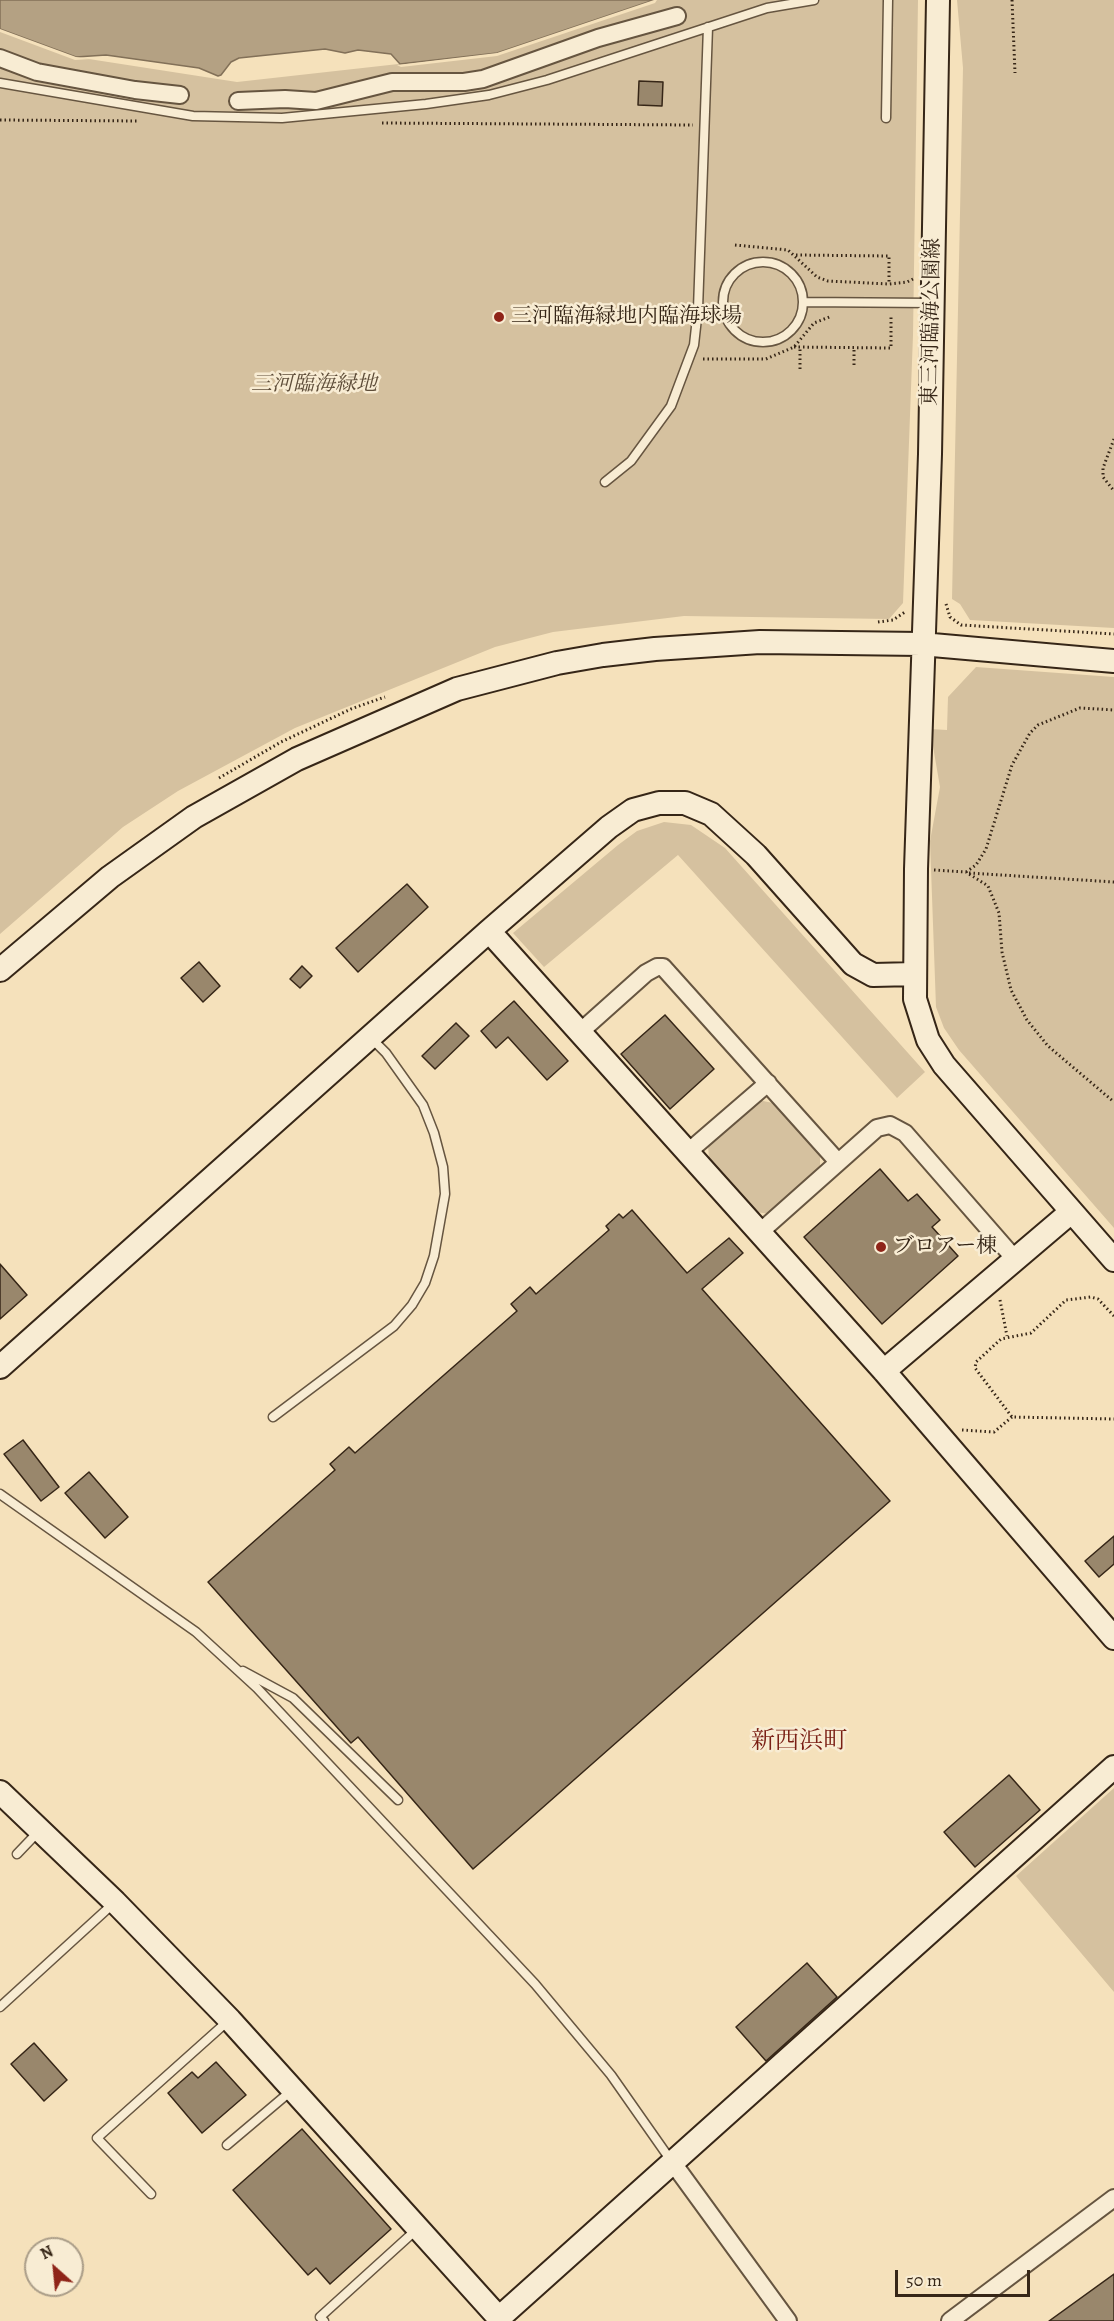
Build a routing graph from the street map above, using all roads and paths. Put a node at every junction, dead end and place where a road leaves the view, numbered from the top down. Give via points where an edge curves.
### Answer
1 (814, 0) edge
2 (888, 0) edge
3 (1012, 0) edge
4 (938, 6) edge
5 (677, 16) dead end
6 (708, 27) junction
7 (0, 58) edge
8 (1015, 73) dead end
9 (0, 83) edge
10 (180, 95) dead end
11 (238, 101) dead end
12 (886, 118) dead end
13 (735, 245) dead end
14 (795, 255) junction
15 (914, 277) dead end
16 (890, 284) junction
17 (803, 302) junction
18 (932, 303) junction
19 (832, 316) dead end
20 (879, 316) dead end
21 (891, 316) junction
22 (898, 316) dead end
23 (794, 347) junction
24 (800, 349) junction
25 (854, 349) junction
26 (689, 359) junction
27 (854, 366) dead end
28 (800, 369) dead end
29 (1114, 439) edge
30 (605, 482) dead end
31 (1114, 491) edge
32 (945, 602) dead end
33 (907, 609) dead end
34 (874, 622) dead end
35 (1114, 634) edge
36 (921, 645) junction
37 (1114, 661) edge
38 (391, 694) dead end
39 (1114, 710) edge
40 (215, 780) dead end
41 (916, 869) junction
42 (966, 872) junction
43 (1114, 882) edge
44 (489, 931) junction
45 (0, 970) edge
46 (915, 975) junction
47 (580, 1032) junction
48 (370, 1037) junction
49 (768, 1083) junction
50 (1114, 1102) edge
51 (688, 1152) junction
52 (838, 1162) junction
53 (1071, 1212) junction
54 (760, 1232) junction
55 (1014, 1259) junction
56 (1114, 1260) edge
57 (995, 1276) junction
58 (1114, 1316) edge
59 (1007, 1336) junction
60 (0, 1367) edge
61 (884, 1371) junction
62 (273, 1417) dead end
63 (1012, 1417) junction
64 (1114, 1419) edge
65 (954, 1429) dead end
66 (0, 1494) edge
67 (1114, 1638) edge
68 (238, 1668) junction
69 (1114, 1767) edge
70 (0, 1792) edge
71 (398, 1800) dead end
72 (40, 1830) junction
73 (17, 1854) dead end
74 (115, 1902) junction
75 (0, 2007) edge
76 (230, 2020) junction
77 (293, 2090) junction
78 (227, 2145) dead end
79 (673, 2163) junction
80 (151, 2194) dead end
81 (1114, 2198) edge
82 (418, 2229) junction
83 (499, 2320) edge
84 (324, 2321) edge
85 (788, 2321) edge
86 (950, 2321) edge

1 - 6 lane via 767,8
2 - 12 lane
3 - 8 path
4 - 18 street, 東三河臨海公園線
5 - 11 street via 577,45 483,79 392,82 316,101
6 - 9 lane via 603,63 489,95 282,118 193,116
6 - 26 lane via 698,309
7 - 10 street via 37,72
13 - 14 path via 780,248
14 - 16 path via 822,279
14 - 16 path via 889,256
15 - 16 path
17 - 17 lane via 798,321 790,331 762,342 736,332 727,320 723,304 730,278 747,265 759,262 777,264 788,271 799,285
17 - 18 lane
18 - 36 street, 東三河臨海公園線
19 - 23 path via 814,323
20 - 21 path
21 - 22 path
21 - 25 path via 891,348
23 - 24 path
23 - 26 path via 766,359
24 - 25 path
24 - 28 path
25 - 27 path
26 - 30 lane via 671,406 655,432 631,461
29 - 31 path via 1105,459 1103,477
32 - 35 path via 950,617 961,626
33 - 34 path via 893,620
36 - 37 street
36 - 41 street, 東三河臨海公園線
36 - 45 street via 760,642 655,649 556,663 457,689 297,759 194,817 101,883
38 - 40 path via 281,742
39 - 42 path via 1080,708 1038,725 1030,733 1012,765 986,849
41 - 42 path
41 - 46 street, 東三河臨海公園線
42 - 43 path
42 - 50 path via 988,886 995,900 1005,971 1026,1020 1048,1046
44 - 46 street via 621,818 647,805 685,803 711,814 731,829 861,971 873,975
44 - 47 street
44 - 48 street
46 - 53 street, 東三河臨海公園線 via 918,1013 935,1052
47 - 49 street via 646,973 663,968
47 - 51 street
48 - 60 street
48 - 62 lane via 423,1105 434,1133 445,1194 434,1256 425,1283 394,1326
49 - 51 street
49 - 52 street
51 - 54 street
52 - 54 street
52 - 55 street via 877,1128 895,1126
53 - 55 street
53 - 56 street, 東三河臨海公園線
54 - 61 street
55 - 57 street
57 - 59 path
57 - 61 street
58 - 59 path via 1098,1299 1074,1298 1066,1300 1031,1333
59 - 63 path via 976,1362 975,1368
61 - 67 street
63 - 64 path
63 - 65 path via 994,1432
66 - 68 lane via 196,1632
68 - 71 lane via 293,1698
68 - 79 lane via 535,1984 611,2075
69 - 79 street
70 - 72 street
72 - 73 lane
72 - 74 street
74 - 75 lane
74 - 76 street
76 - 77 street
76 - 80 lane via 97,2138
77 - 78 lane
77 - 82 street
79 - 83 street
79 - 85 street
81 - 86 street
82 - 83 street
82 - 84 lane via 320,2317

